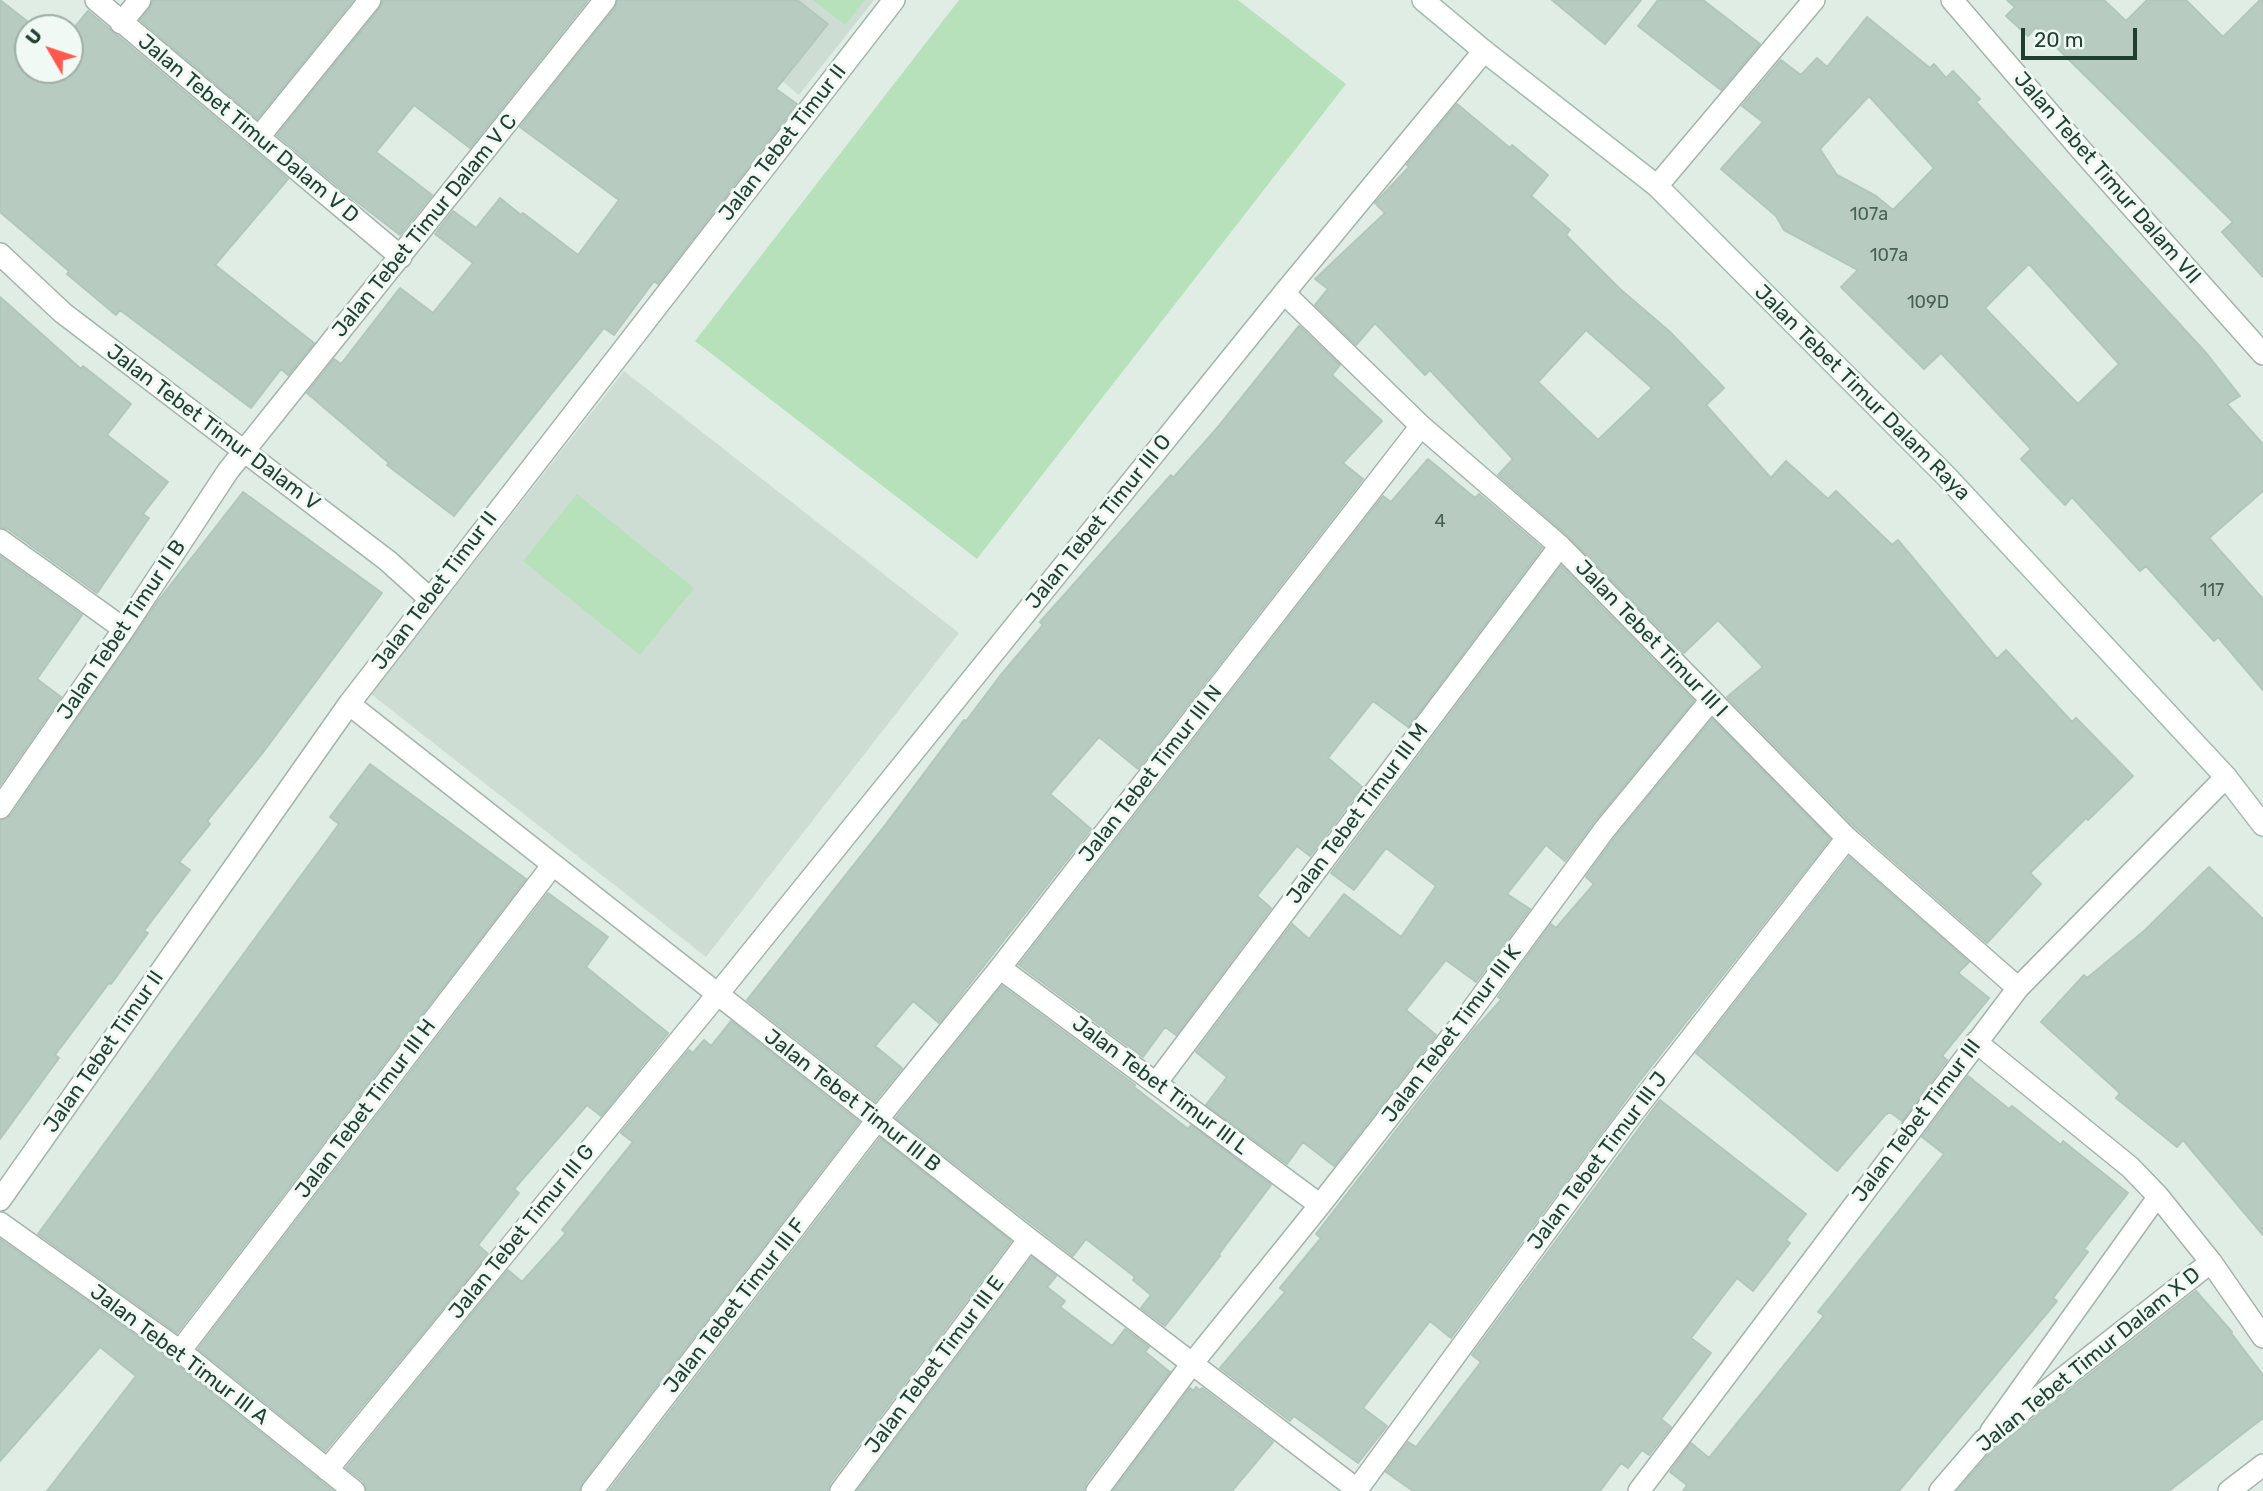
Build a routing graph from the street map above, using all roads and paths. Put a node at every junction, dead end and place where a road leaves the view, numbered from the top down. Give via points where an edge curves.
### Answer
1 (96, 0) edge
2 (140, 0) edge
3 (370, 0) edge
4 (605, 0) edge
5 (894, 0) edge
6 (1423, 0) edge
7 (1814, 0) edge
8 (1952, 0) edge
9 (121, 23) junction
10 (1484, 51) junction
11 (259, 138) junction
12 (1657, 186) junction
13 (0, 254) edge
14 (401, 257) junction
15 (1284, 293) junction
16 (2263, 354) edge
17 (1421, 425) junction
18 (243, 452) junction
19 (0, 540) edge
20 (1560, 546) junction
21 (430, 599) junction
22 (124, 629) junction
23 (1710, 700) junction
24 (349, 704) junction
25 (2226, 777) junction
26 (0, 808) edge
27 (2263, 825) edge
28 (1847, 838) junction
29 (552, 866) junction
30 (1000, 968) junction
31 (2018, 988) junction
32 (717, 995) junction
33 (1976, 1042) junction
34 (1156, 1083) junction
35 (877, 1120) junction
36 (2158, 1196) junction
37 (0, 1200) edge
38 (1320, 1205) junction
39 (0, 1223) edge
40 (1029, 1239) junction
41 (2211, 1262) junction
42 (2263, 1337) edge
43 (180, 1351) junction
44 (1191, 1365) junction
45 (1983, 1441) junction
46 (2263, 1465) edge
47 (327, 1470) junction
48 (1357, 1490) edge
49 (354, 1491) edge
50 (592, 1491) edge
51 (841, 1491) edge
52 (1097, 1491) edge
53 (1639, 1491) edge
54 (1940, 1491) edge
55 (2229, 1491) edge

1 - 9 street, Jalan Tebet Timur Dalam V D
2 - 9 street
3 - 11 street
4 - 14 street, Jalan Tebet Timur Dalam V C
5 - 21 street, Jalan Tebet Timur II
6 - 10 street, Jalan Tebet Timur Dalam Raya
7 - 12 street
8 - 16 street, Jalan Tebet Timur Dalam VII
9 - 11 street, Jalan Tebet Timur Dalam V D
10 - 12 street, Jalan Tebet Timur Dalam Raya
10 - 15 street, Jalan Tebet Timur III O
11 - 14 street, Jalan Tebet Timur Dalam V D
12 - 25 street, Jalan Tebet Timur Dalam Raya via 1947,477
13 - 18 street, Jalan Tebet Timur Dalam V via 63,313
14 - 18 street, Jalan Tebet Timur Dalam V C
15 - 17 street, Jalan Tebet Timur III I
15 - 32 street, Jalan Tebet Timur III O
17 - 20 street, Jalan Tebet Timur III I
17 - 30 street, Jalan Tebet Timur III N
18 - 21 street, Jalan Tebet Timur Dalam V via 388,561
18 - 22 street, Jalan Tebet Timur II B
19 - 22 street
20 - 23 street, Jalan Tebet Timur III I
20 - 34 street, Jalan Tebet Timur III M
21 - 24 street, Jalan Tebet Timur II
22 - 26 street, Jalan Tebet Timur II B
23 - 28 street, Jalan Tebet Timur III I
23 - 38 street, Jalan Tebet Timur III K via 1605,829
24 - 29 street, Jalan Tebet Timur III B
24 - 37 street, Jalan Tebet Timur II
25 - 27 street, Jalan Tebet Timur Dalam Raya
25 - 31 street, Jalan Tebet Timur III
28 - 31 street, Jalan Tebet Timur III I
28 - 48 street, Jalan Tebet Timur III J via 1625,1123
29 - 32 street, Jalan Tebet Timur III B
29 - 43 street, Jalan Tebet Timur III H
30 - 34 street, Jalan Tebet Timur III L
30 - 35 street, Jalan Tebet Timur III N
31 - 33 street, Jalan Tebet Timur III
32 - 35 street, Jalan Tebet Timur III B
32 - 47 street, Jalan Tebet Timur III G
33 - 36 street via 2130,1167
33 - 53 street, Jalan Tebet Timur III
34 - 38 street, Jalan Tebet Timur III L
35 - 40 street, Jalan Tebet Timur III B
35 - 50 street, Jalan Tebet Timur III F
36 - 41 street
36 - 45 lane
38 - 44 street, Jalan Tebet Timur III K
39 - 43 street, Jalan Tebet Timur III A
40 - 44 street, Jalan Tebet Timur III B
40 - 51 street, Jalan Tebet Timur III E
41 - 42 street
41 - 45 street, Jalan Tebet Timur Dalam X D
43 - 47 street, Jalan Tebet Timur III A
44 - 48 street, Jalan Tebet Timur III B
44 - 52 street, Jalan Tebet Timur III K
45 - 54 street, Jalan Tebet Timur Dalam X D
46 - 55 street
47 - 49 street, Jalan Tebet Timur III A

